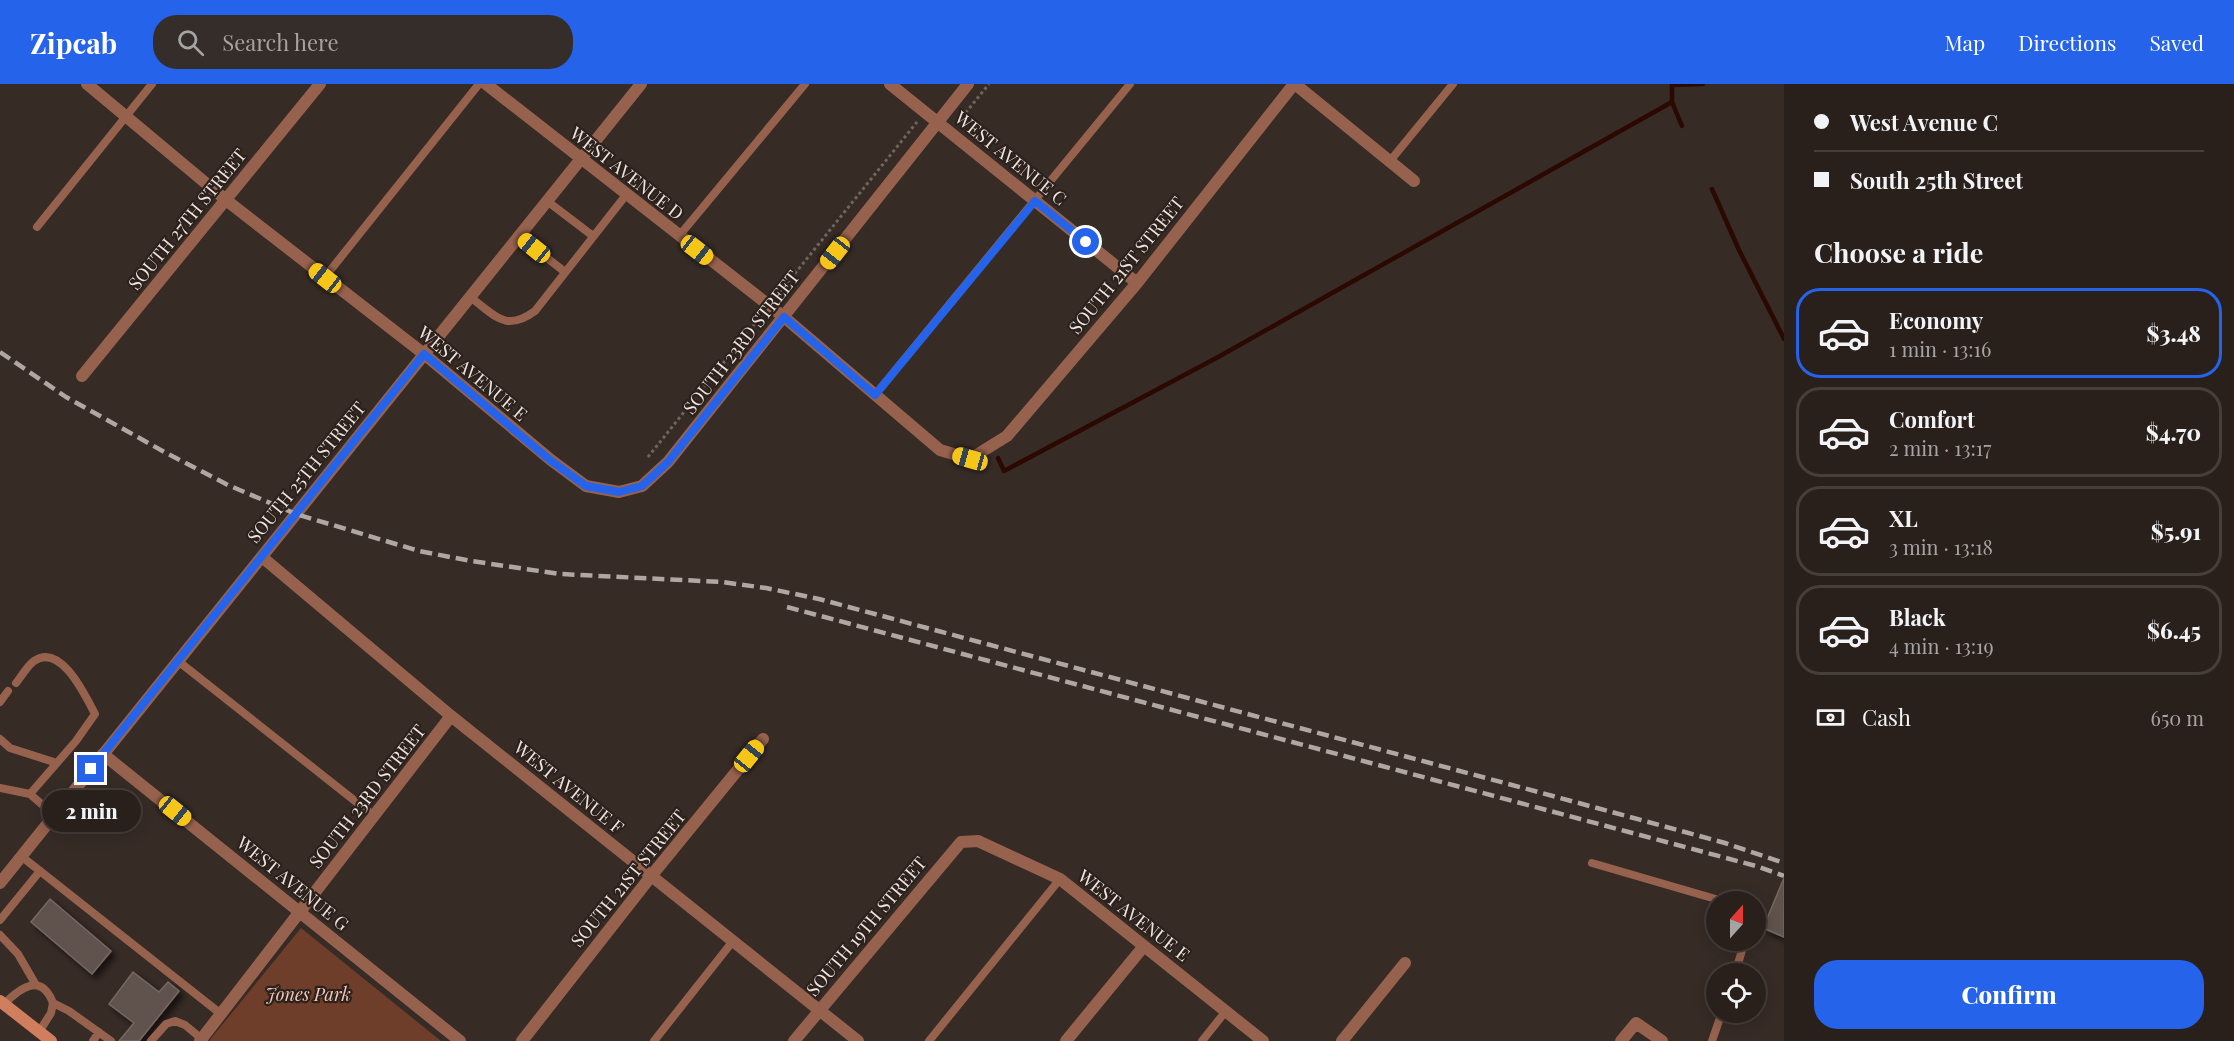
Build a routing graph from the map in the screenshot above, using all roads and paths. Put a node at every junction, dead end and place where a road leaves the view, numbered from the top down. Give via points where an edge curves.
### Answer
1 (87, 84) edge
2 (152, 84) edge
3 (320, 84) edge
4 (479, 84) edge
5 (486, 84) edge
6 (641, 84) edge
7 (805, 84) edge
8 (890, 84) edge
9 (968, 84) edge
10 (988, 84) edge
11 (1130, 84) edge
12 (1295, 84) edge
13 (1453, 84) edge
14 (126, 116) junction
15 (919, 119) dead end
16 (937, 122) junction
17 (958, 122) dead end
18 (580, 159) junction
19 (1390, 161) junction
20 (1414, 182) dead end
21 (626, 195) junction
22 (226, 200) junction
23 (547, 201) junction
24 (1035, 201) junction
25 (37, 227) dead end
26 (519, 236) junction
27 (593, 236) junction
28 (679, 236) junction
29 (565, 272) junction
30 (325, 278) junction
31 (1137, 283) junction
32 (470, 297) junction
33 (773, 301) dead end
34 (761, 316) dead end
35 (784, 317) junction
36 (424, 354) junction
37 (82, 376) dead end
38 (875, 395) junction
39 (975, 456) joint
40 (648, 457) dead end
41 (619, 492) joint
42 (262, 557) junction
43 (178, 661) junction
44 (16, 683) dead end
45 (8, 691) dead end
46 (0, 702) edge
47 (451, 716) junction
48 (0, 739) edge
49 (763, 739) dead end
50 (104, 754) junction
51 (57, 763) junction
52 (0, 788) edge
53 (30, 794) junction
54 (54, 815) junction
55 (374, 816) junction
56 (969, 840) joint
57 (21, 856) junction
58 (1592, 863) dead end
59 (40, 871) junction
60 (652, 875) junction
61 (1059, 879) junction
62 (0, 883) edge
63 (1706, 896) edge
64 (300, 912) junction
65 (0, 920) edge
66 (0, 935) edge
67 (733, 941) junction
68 (1144, 946) junction
69 (1405, 963) dead end
70 (36, 985) junction
71 (2, 1003) edge
72 (53, 1003) junction
73 (819, 1010) junction
74 (1226, 1011) junction
75 (221, 1014) junction
76 (1718, 1023) edge
77 (99, 1032) junction
78 (43, 1037) edge
79 (155, 1040) edge
80 (201, 1040) edge
81 (93, 1041) edge
82 (111, 1041) edge
83 (460, 1041) edge
84 (522, 1041) edge
85 (654, 1041) edge
86 (794, 1041) edge
87 (858, 1041) edge
88 (929, 1041) edge
89 (1065, 1041) edge
90 (1202, 1041) edge
91 (1263, 1041) edge
92 (1342, 1041) edge
93 (1621, 1041) edge
94 (1662, 1041) edge
95 (1712, 1041) edge

1 - 14 street, WEST AVENUE E
2 - 14 lane
3 - 22 street, SOUTH 27TH STREET
4 - 30 lane
5 - 18 street, WEST AVENUE D
6 - 18 street, SOUTH 25TH STREET
7 - 28 lane
8 - 16 street, WEST AVENUE C
9 - 16 street, SOUTH 23RD STREET
10 - 17 path
11 - 24 lane
12 - 19 street
12 - 31 street, SOUTH 21ST STREET
13 - 19 lane
14 - 22 street, WEST AVENUE E
14 - 25 lane
15 - 33 path
16 - 24 street, WEST AVENUE C
16 - 35 street, SOUTH 23RD STREET
18 - 21 street, WEST AVENUE D
18 - 23 street, SOUTH 25TH STREET
19 - 20 street
21 - 27 lane
21 - 28 street, WEST AVENUE D
22 - 30 street, WEST AVENUE E
22 - 37 street, SOUTH 27TH STREET
23 - 26 street, SOUTH 25TH STREET
23 - 27 lane
24 - 31 street, WEST AVENUE C
24 - 38 lane
26 - 29 lane
26 - 32 street, SOUTH 25TH STREET
27 - 29 lane
28 - 35 street, WEST AVENUE D
29 - 32 lane via 535,310 522,320 502,321
30 - 36 street, WEST AVENUE E
31 - 39 street, SOUTH 21ST STREET via 1007,436
32 - 36 street, SOUTH 25TH STREET
34 - 40 path
35 - 38 street, WEST AVENUE D
35 - 41 street, SOUTH 23RD STREET via 668,462 642,486
36 - 41 street, WEST AVENUE E via 586,486
36 - 42 street, SOUTH 25TH STREET
38 - 39 street, WEST AVENUE D via 940,450 970,459
42 - 43 street, SOUTH 25TH STREET
42 - 47 street, WEST AVENUE F
43 - 50 street, SOUTH 25TH STREET
43 - 55 lane
44 - 51 lane via 34,661 53,659 66,666 95,714
45 - 46 lane
47 - 55 street, SOUTH 23RD STREET
47 - 60 street, WEST AVENUE F
48 - 51 lane via 10,748
49 - 60 street, SOUTH 21ST STREET
50 - 54 street, SOUTH 25TH STREET
50 - 64 street, WEST AVENUE G
51 - 53 lane
52 - 53 lane
53 - 54 lane
54 - 57 street, SOUTH 25TH STREET
55 - 64 street, SOUTH 23RD STREET
56 - 61 street, WEST AVENUE E
56 - 73 street, SOUTH 19TH STREET via 961,842
57 - 59 lane
57 - 62 street, SOUTH 25TH STREET
58 - 63 lane
59 - 65 lane
59 - 75 lane
60 - 67 street, WEST AVENUE F
60 - 84 street, SOUTH 21ST STREET
61 - 68 street, WEST AVENUE E
61 - 88 lane
64 - 75 street, SOUTH 23RD STREET
64 - 83 street, WEST AVENUE G
66 - 70 lane via 18,954
67 - 73 street, WEST AVENUE F
67 - 85 lane
68 - 74 street, WEST AVENUE E
68 - 89 street
69 - 92 street
70 - 71 lane via 21,988
70 - 72 lane
71 - 78 main road
72 - 77 lane
72 - 78 lane
73 - 86 street, SOUTH 19TH STREET
73 - 87 street, WEST AVENUE F
74 - 90 lane
74 - 91 street, WEST AVENUE E
75 - 80 street, SOUTH 23RD STREET
76 - 95 lane
77 - 81 lane
77 - 82 lane
79 - 80 lane via 166,1024 175,1021
93 - 94 street via 1636,1023

